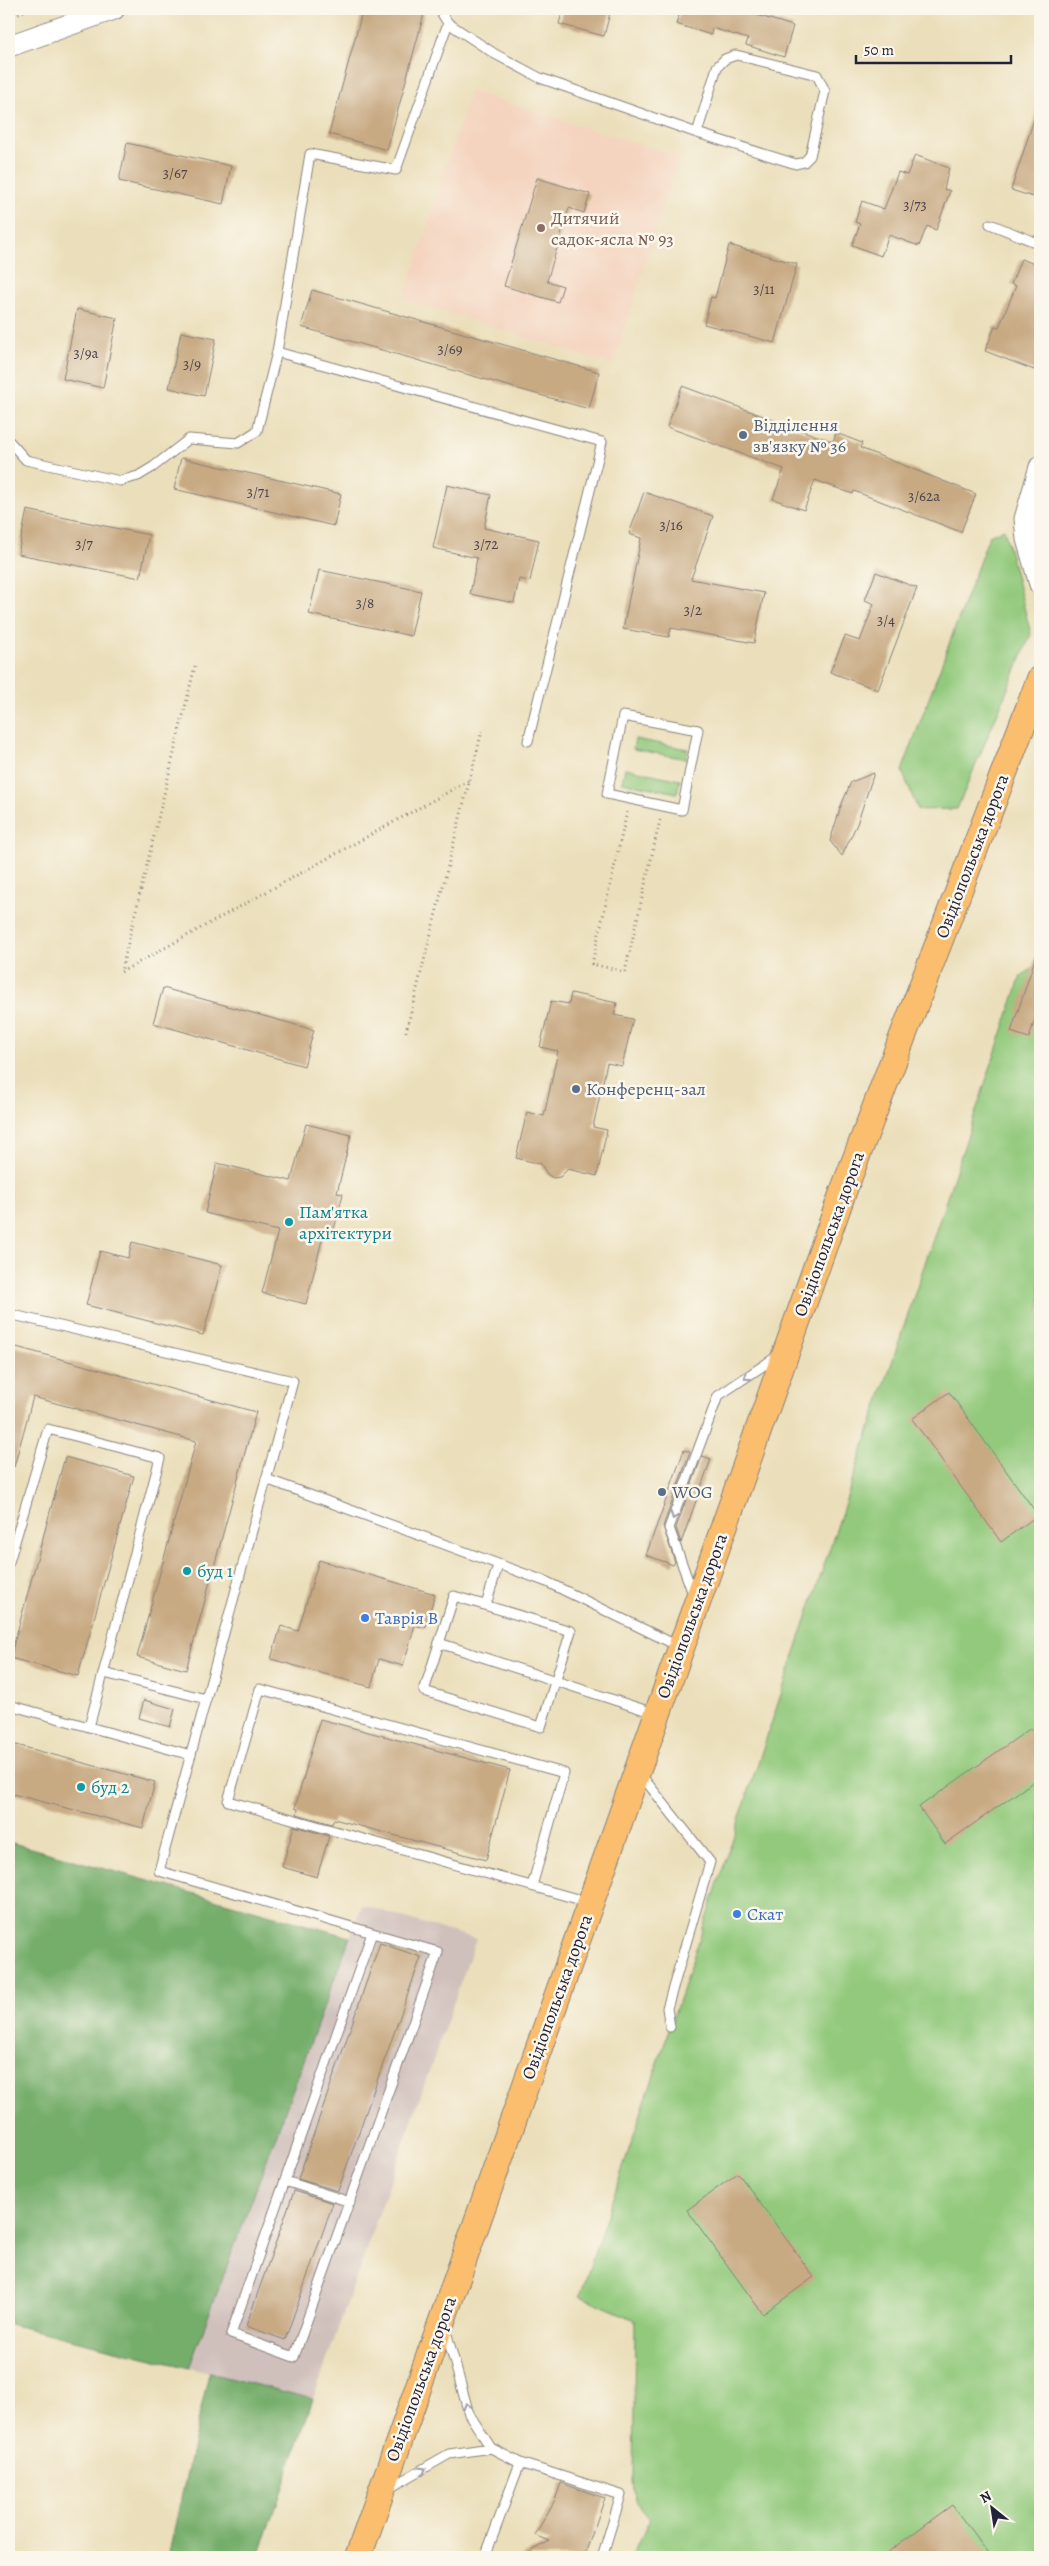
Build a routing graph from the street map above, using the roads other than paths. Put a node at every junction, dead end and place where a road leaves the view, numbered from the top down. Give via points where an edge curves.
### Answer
1 (114, 9) edge
2 (439, 9) edge
3 (448, 22) junction
4 (9, 46) edge
5 (697, 133) junction
6 (990, 224) dead end
7 (1040, 244) edge
8 (277, 352) junction
9 (9, 441) edge
10 (1040, 467) edge
11 (1029, 502) junction
12 (1040, 534) edge
13 (1040, 584) edge
14 (1040, 679) edge
15 (528, 741) dead end
16 (630, 799) joint
17 (9, 1314) edge
18 (787, 1350) junction
19 (266, 1479) junction
20 (9, 1562) edge
21 (498, 1564) junction
22 (696, 1604) junction
23 (486, 1605) junction
24 (439, 1643) junction
25 (681, 1647) junction
26 (104, 1673) junction
27 (555, 1681) junction
28 (206, 1699) junction
29 (9, 1705) edge
30 (657, 1714) junction
31 (89, 1727) junction
32 (191, 1755) junction
33 (638, 1771) junction
34 (532, 1886) junction
35 (590, 1902) junction
36 (372, 1933) junction
37 (670, 2027) dead end
38 (285, 2181) junction
39 (350, 2202) junction
40 (442, 2319) junction
41 (491, 2448) junction
42 (520, 2463) junction
43 (380, 2494) junction
44 (361, 2555) edge
45 (485, 2557) edge
46 (602, 2557) edge

1 - 4 street
2 - 3 lane
3 - 5 lane via 495,54 540,78
3 - 8 lane via 396,170 310,154
5 - 5 lane via 796,164 804,162 810,156 825,91 817,75 736,55 717,67
6 - 7 lane
8 - 9 lane via 257,431 238,443 188,439 153,467 120,481 26,460
8 - 15 lane via 602,442
10 - 11 street
11 - 12 street
11 - 13 street via 1025,529
14 - 18 main road, Овідіопольська дорога via 843,1192
16 - 16 lane via 606,794 623,716 698,730 682,810
17 - 19 lane via 293,1381
18 - 22 main road, Овідіопольська дорога
18 -> 22 lane via 718,1396 669,1528
19 - 21 lane
19 - 28 lane
20 - 26 lane via 48,1429 160,1458
21 - 23 lane
21 - 25 lane via 547,1582
22 - 25 main road, Овідіопольська дорога
23 - 24 lane via 454,1596
23 - 27 lane via 571,1631
24 - 27 lane
24 - 27 lane via 424,1692 541,1727
25 - 30 main road, Овідіопольська дорога
26 - 28 lane
26 - 31 lane
27 - 30 lane
28 - 32 lane
29 - 31 lane
30 - 33 main road, Овідіопольська дорога
31 - 32 lane
32 - 36 lane via 160,1871
33 - 35 main road, Овідіопольська дорога
33 - 37 lane via 710,1862 667,2008
34 - 34 lane via 228,1801 260,1689 564,1774
34 - 35 lane
35 - 40 main road, Овідіопольська дорога
36 - 38 lane
36 - 39 lane via 438,1952
38 - 39 lane
38 - 39 lane via 231,2334 294,2358
41 -> 40 lane via 469,2414
40 - 43 main road, Овідіопольська дорога
41 - 42 lane
43 -> 41 lane via 449,2454
42 - 45 lane
42 - 46 lane via 621,2496
43 - 44 main road, Овідіопольська дорога

